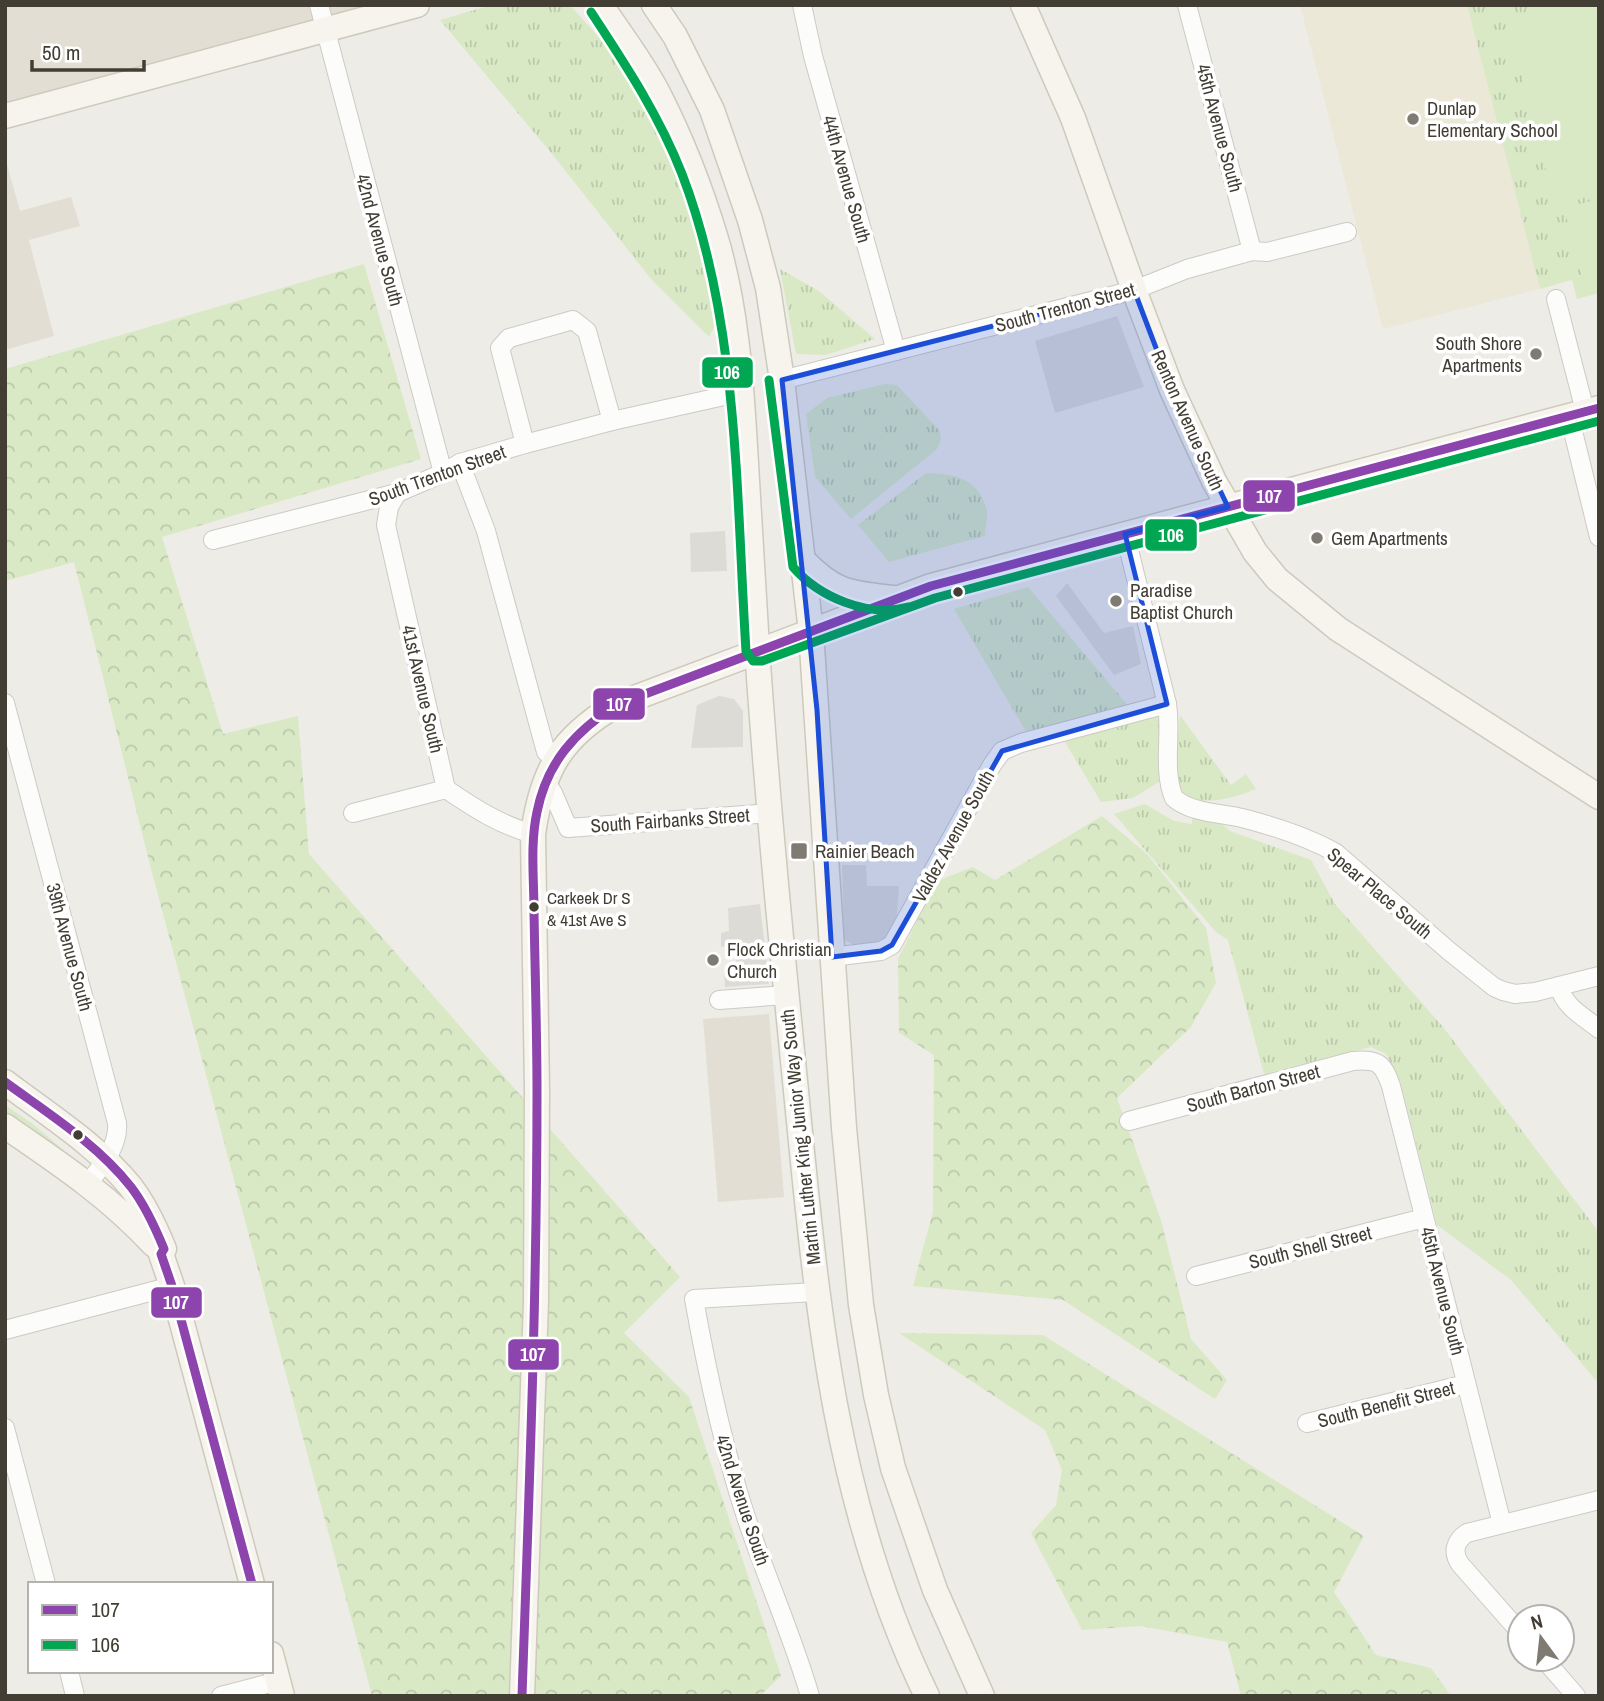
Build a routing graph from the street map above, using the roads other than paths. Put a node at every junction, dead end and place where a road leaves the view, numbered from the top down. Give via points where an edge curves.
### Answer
1 (319, 5) edge
2 (417, 5) edge
3 (601, 5) edge
4 (654, 5) edge
5 (802, 5) edge
6 (1023, 5) edge
7 (1187, 5) edge
8 (326, 30) junction
9 (5, 116) edge
10 (1347, 232) dead end
11 (1252, 251) junction
12 (1134, 290) junction
13 (1556, 299) dead end
14 (896, 351) junction
15 (782, 380) junction
16 (742, 392) junction
17 (1584, 412) edge
18 (612, 421) junction
19 (524, 444) junction
20 (460, 463) junction
21 (443, 473) junction
22 (397, 493) junction
23 (1228, 507) junction
24 (1125, 534) junction
25 (1599, 537) edge
26 (213, 540) dead end
27 (804, 561) junction
28 (894, 598) junction
29 (811, 632) junction
30 (758, 650) junction
31 (5, 703) edge
32 (1167, 704) junction
33 (551, 769) junction
34 (446, 789) junction
35 (1599, 797) edge
36 (353, 813) dead end
37 (771, 813) junction
38 (533, 834) junction
39 (832, 957) junction
40 (1599, 976) edge
41 (1559, 986) junction
42 (786, 995) junction
43 (719, 1000) dead end
44 (1599, 1029) edge
45 (1377, 1062) joint
46 (5, 1082) edge
47 (1129, 1121) dead end
48 (5, 1126) edge
49 (105, 1160) junction
50 (88, 1184) junction
51 (1424, 1218) junction
52 (161, 1254) junction
53 (1196, 1276) dead end
54 (172, 1286) junction
55 (816, 1292) junction
56 (5, 1330) edge
57 (1466, 1384) junction
58 (1307, 1423) dead end
59 (5, 1427) edge
60 (1599, 1500) edge
61 (1502, 1524) junction
62 (45, 1582) edge
63 (251, 1582) edge
64 (1506, 1616) edge
65 (273, 1662) edge
66 (69, 1673) edge
67 (1556, 1673) edge
68 (280, 1688) edge
69 (75, 1696) edge
70 (221, 1696) edge
71 (523, 1696) edge
72 (810, 1696) edge
73 (927, 1696) edge
74 (982, 1696) edge
75 (1576, 1696) edge

1 - 8 street, 42nd Avenue South
2 - 8 main road
3 - 16 main road, Martin Luther King Junior Way South via 656,89 693,169 720,256
4 - 15 main road via 694,71 728,150 768,288
5 - 14 street, 44th Avenue South
6 - 12 main road, Renton Avenue South via 1073,118
7 - 11 street, 45th Avenue South
8 - 9 main road
8 - 21 street, 42nd Avenue South
10 - 11 street, South Trenton Street via 1267,252
11 - 12 street, South Trenton Street
12 - 14 street, South Trenton Street
12 - 23 main road, Renton Avenue South via 1172,390
13 - 17 street
14 - 15 street, South Trenton Street
15 - 27 main road
16 - 18 street, South Trenton Street
16 - 30 main road, Martin Luther King Junior Way South
17 - 23 main road
17 - 25 street
18 - 19 street, South Trenton Street
18 - 19 street via 587,331 573,320 549,326 509,338 500,348
19 - 20 street, South Trenton Street
20 - 21 street, South Trenton Street
20 - 33 street via 486,531
21 - 22 street, South Trenton Street
22 - 26 street, South Trenton Street
22 - 34 street, 41st Avenue South via 386,525
23 - 24 main road
23 - 35 main road, Renton Avenue South via 1255,552 1307,606
24 - 28 main road
24 - 32 street
27 - 28 main road via 841,590
27 - 29 main road
28 - 29 main road
29 - 30 main road
29 - 39 main road
30 - 33 main road via 616,705 587,724
30 - 37 main road, Martin Luther King Junior Way South
31 - 49 street, 39th Avenue South via 117,1123
32 - 39 street, Valdez Avenue South via 1002,751 892,945 881,951
32 - 41 street, Spear Place South via 1168,775 1174,798 1187,807 1245,819 1336,853 1494,987 1515,994
33 - 37 street, South Fairbanks Street via 553,793 568,828
33 - 38 main road via 538,802
34 - 36 street
34 - 38 street via 484,815
37 - 42 main road, Martin Luther King Junior Way South
38 - 71 main road via 536,1302
39 - 74 main road via 854,1248 876,1395 913,1529
40 - 41 street
41 - 44 street via 1568,1005
42 - 43 street
42 - 55 main road, Martin Luther King Junior Way South
45 - 47 street, South Barton Street via 1353,1061
45 - 51 street, 45th Avenue South via 1391,1086
46 - 49 main road
48 - 50 main road
49 - 50 street, 39th Avenue South
49 - 52 main road via 139,1199 164,1248
50 - 52 main road via 127,1216
51 - 53 street, South Shell Street
51 - 57 street, 45th Avenue South
52 - 54 main road
54 - 56 street
54 - 63 main road
55 - 72 street, 42nd Avenue South via 694,1300 713,1403 745,1513
55 - 73 main road, Martin Luther King Junior Way South via 835,1417 855,1500 898,1630
57 - 58 street, South Benefit Street
57 - 61 street, 45th Avenue South
59 - 62 street
60 - 61 street
61 - 64 street via 1467,1533 1456,1544 1455,1553
65 - 68 main road
66 - 69 street
67 - 75 street
68 - 70 street

